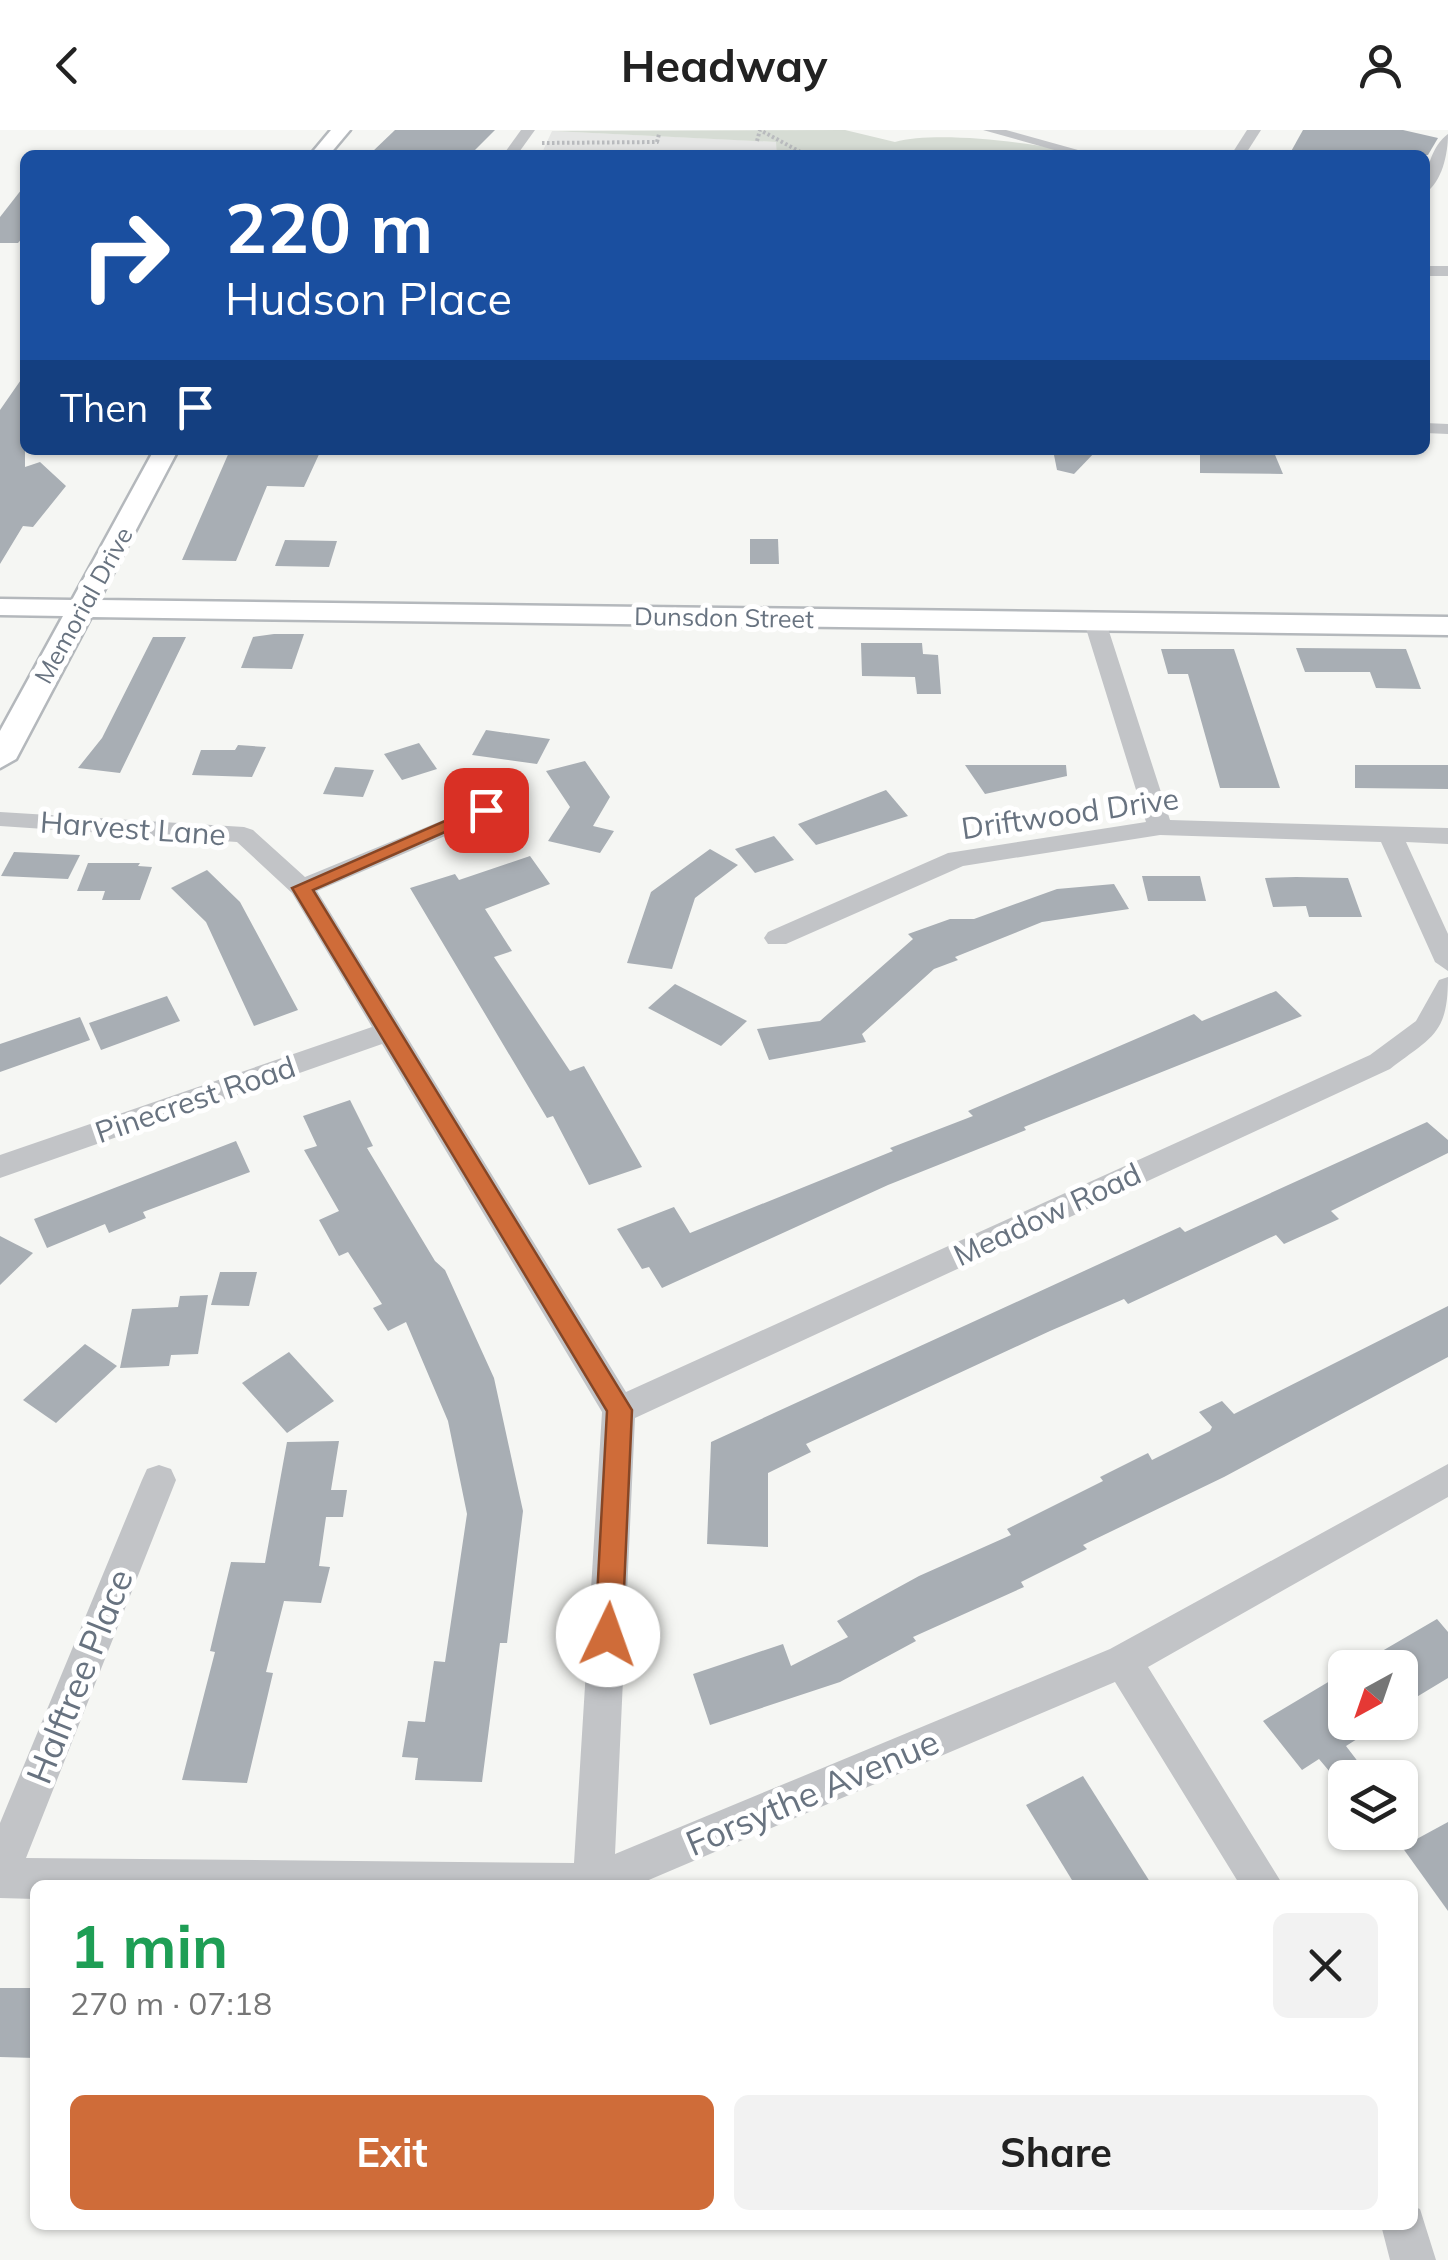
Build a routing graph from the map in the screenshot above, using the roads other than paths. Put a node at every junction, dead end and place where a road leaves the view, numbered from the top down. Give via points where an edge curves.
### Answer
1 (342, 130) edge
2 (990, 130) edge
3 (1040, 130) edge
4 (1448, 138) edge
5 (1026, 140) junction
6 (324, 150) edge
7 (1068, 150) edge
8 (1442, 162) edge
9 (163, 455) edge
10 (0, 608) edge
11 (83, 609) junction
12 (1094, 622) junction
13 (1448, 626) edge
14 (0, 759) edge
15 (486, 810) dead end
16 (0, 819) edge
17 (1160, 827) junction
18 (1390, 835) junction
19 (1448, 836) edge
20 (302, 888) junction
21 (776, 938) dead end
22 (1448, 962) edge
23 (1448, 986) edge
24 (389, 1031) junction
25 (0, 1166) edge
26 (619, 1410) junction
27 (1448, 1479) edge
28 (159, 1480) dead end
29 (1123, 1661) junction
30 (0, 1875) edge
31 (424, 1880) edge
32 (594, 1880) edge
33 (599, 1880) edge
34 (1259, 1880) edge
35 (1405, 2230) edge
36 (1413, 2260) edge

1 - 6 main road
2 - 5 street
3 - 5 street
4 - 8 street
5 - 7 street
9 - 11 main road, Memorial Drive
10 - 11 main road, Dunsdon Street
11 - 12 main road, Dunsdon Street
11 - 14 main road, Memorial Drive
12 - 13 main road, Dunsdon Street
12 - 17 street
15 - 20 street
16 - 20 street, Harvest Lane via 244,836
17 - 18 street, Driftwood Drive
17 - 21 street, Driftwood Drive via 958,858
18 - 19 street, Driftwood Drive
18 - 22 street
20 - 24 street, Harvest Lane
23 - 26 street, Meadow Road via 1426,1027 1380,1062
24 - 25 street, Pinecrest Road
24 - 26 street, Harvest Lane
26 - 32 street
27 - 29 street, Forsythe Avenue
28 - 30 street, Halftree Place
29 - 33 street, Forsythe Avenue
29 - 34 street
30 - 31 street, Forsythe Avenue
35 - 36 street

